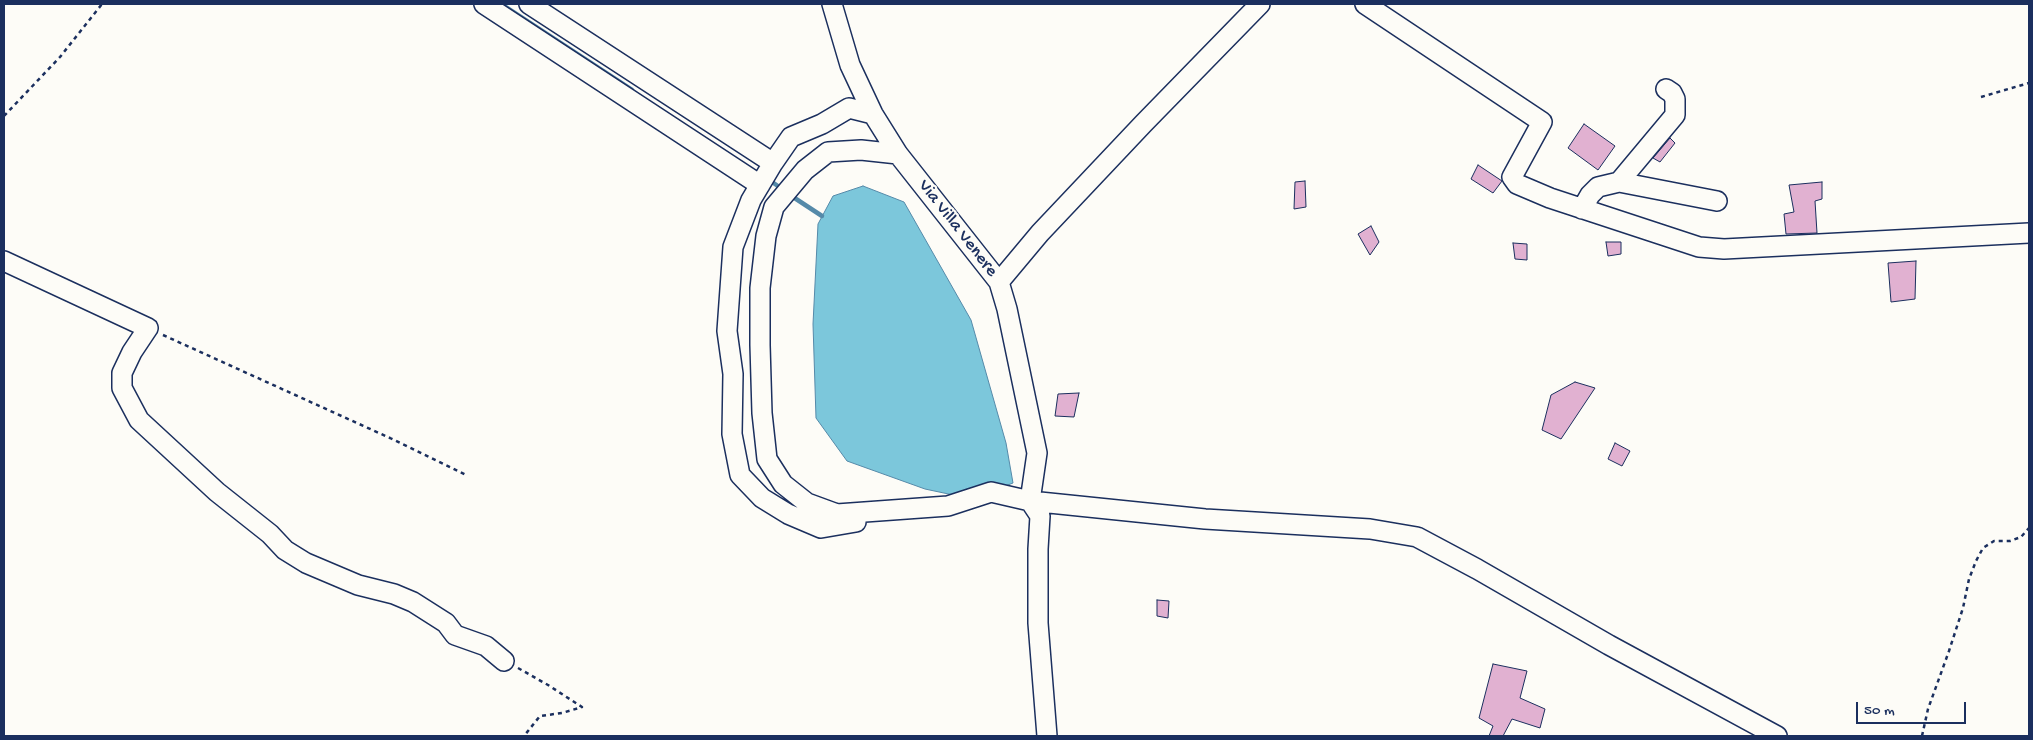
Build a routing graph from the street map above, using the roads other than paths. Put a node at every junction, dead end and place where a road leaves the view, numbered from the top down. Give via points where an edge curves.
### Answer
1 (484, 4) edge
2 (529, 4) edge
3 (832, 4) edge
4 (1260, 4) edge
5 (1365, 4) edge
6 (1666, 88) dead end
7 (873, 114) junction
8 (898, 154) junction
9 (766, 176) junction
10 (1619, 182) junction
11 (1717, 201) dead end
12 (1582, 209) junction
13 (2029, 233) edge
14 (4, 261) edge
15 (999, 282) junction
16 (1030, 501) junction
17 (911, 509) junction
18 (504, 661) road end
19 (1047, 736) edge
20 (1777, 736) edge

1 - 9 street
2 - 9 street
3 - 7 street, Via Villa Venere via 850,65
4 - 15 street via 1068,204
5 - 12 street via 1542,122 1512,177 1516,184
6 - 10 street via 1675,99 1675,115
7 - 8 street, Via Villa Venere
7 - 9 street via 849,108 791,137
8 - 15 street, Via Villa Venere
8 - 17 street via 861,150 828,152 806,170 774,207 766,236 760,288 762,413 767,459 783,484 807,503 836,514
9 - 17 street via 751,200 733,247 727,331 733,374 732,434 740,475 762,498 821,528
10 - 11 street
10 - 12 street via 1598,187
12 - 13 street via 1699,247 1724,249
14 - 18 street via 148,328 122,373 122,388 139,420 285,550 306,563 358,585 413,602 446,623 455,635 486,646
15 - 16 street, Via Villa Venere via 1037,453
16 - 17 street via 991,492 948,506
16 - 19 street via 1040,516 1038,623
16 - 20 street via 1205,519 1370,529 1417,537 1609,646

